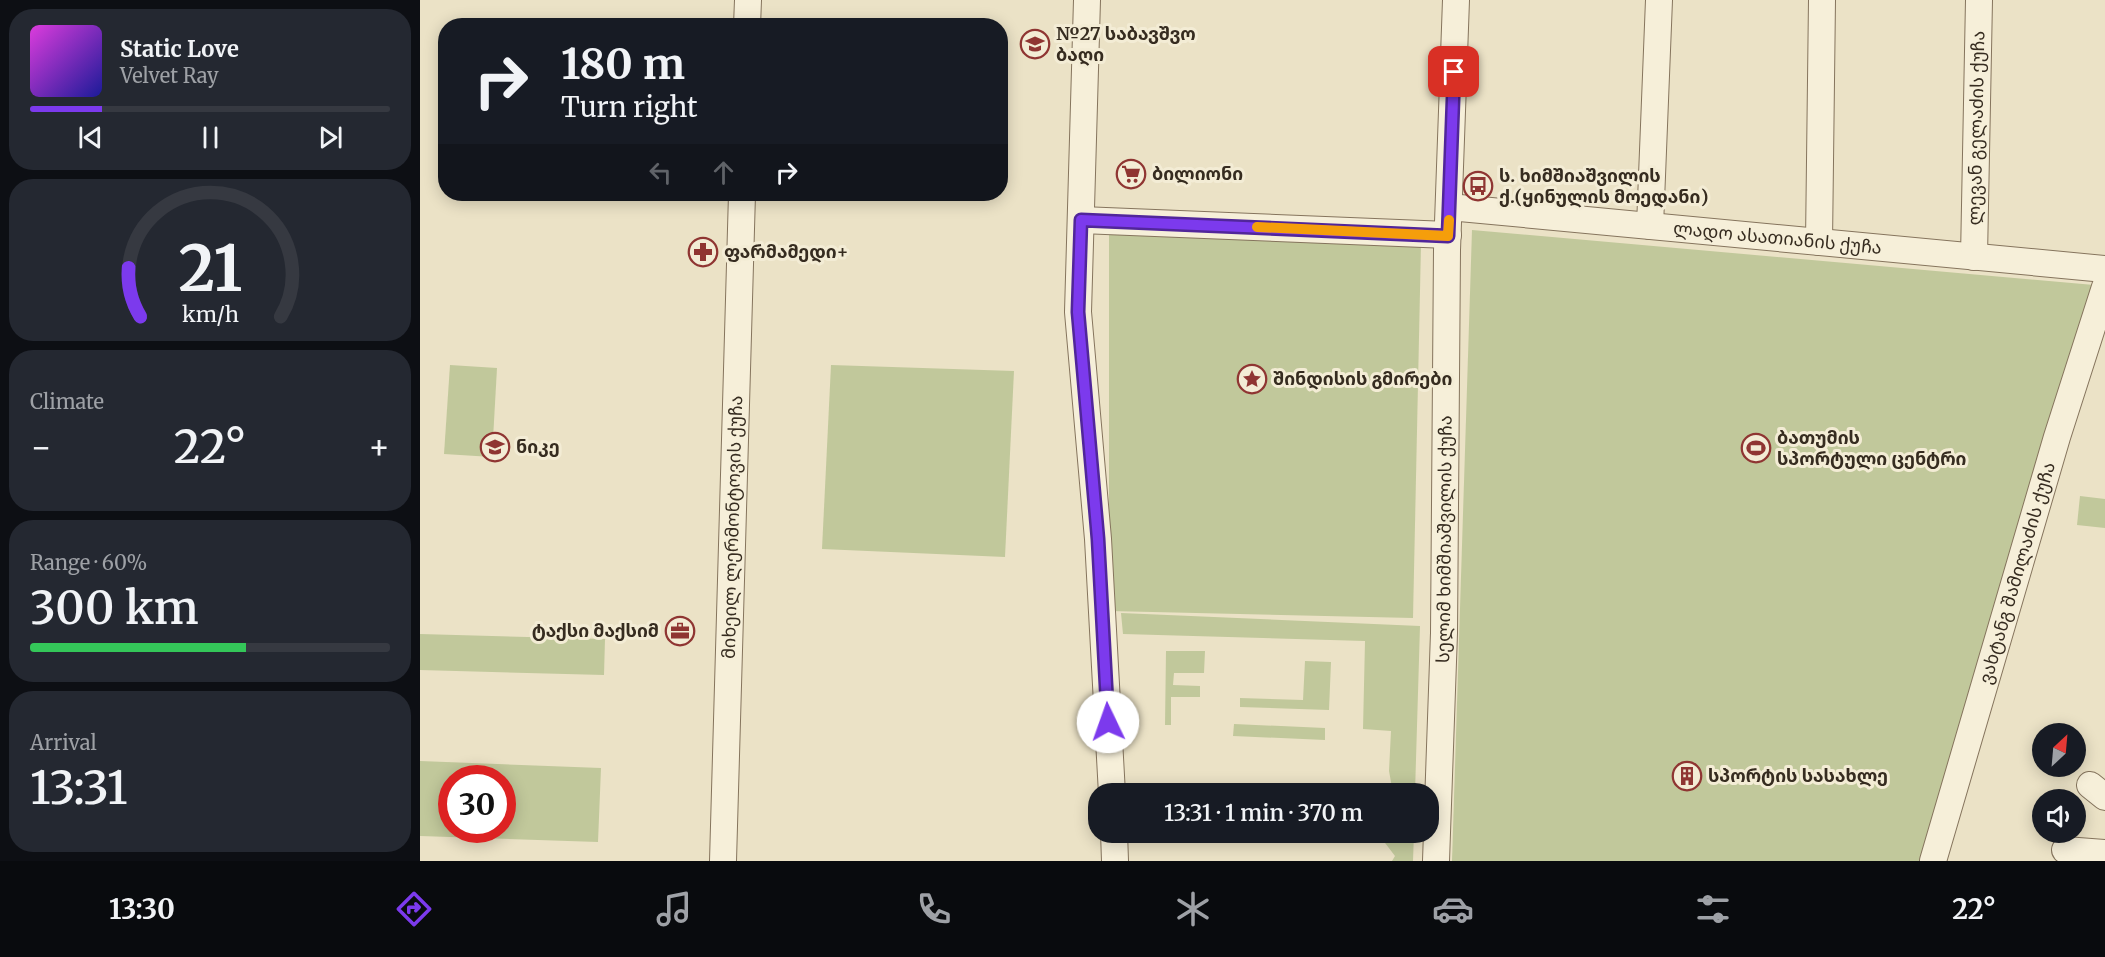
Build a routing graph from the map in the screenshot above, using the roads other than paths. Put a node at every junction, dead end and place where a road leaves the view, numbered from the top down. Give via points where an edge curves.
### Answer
1 (748, 0) edge
2 (1087, 0) edge
3 (1456, 0) edge
4 (1659, 0) edge
5 (1822, 0) edge
6 (1979, 0) edge
7 (747, 18) edge
8 (742, 201) edge
9 (1449, 207) junction
10 (1081, 220) junction
11 (1650, 226) junction
12 (1448, 236) junction
13 (1819, 242) junction
14 (1974, 256) junction
15 (2105, 269) edge
16 (2105, 287) edge
17 (1111, 783) edge
18 (1114, 843) edge
19 (2065, 850) dead end
20 (2105, 853) edge
21 (723, 861) edge
22 (1115, 861) edge
23 (1436, 861) edge
24 (1933, 861) edge

1 - 7 street
2 - 10 street
3 - 9 street, სელიმ ხიმშიაშვილის ქუჩა
4 - 11 street
5 - 13 street
6 - 14 street, ლევან გელაძის ქუჩა
8 - 21 street, მიხეილ ლერმონტოვის ქუჩა
9 - 11 street, ლადო ასათიანის ქუჩა
9 - 12 street, სელიმ ხიმშიაშვილის ქუჩა
10 - 12 street
10 - 17 street via 1078,312 1098,539
11 - 13 street, ლადო ასათიანის ქუჩა
12 - 23 street, სელიმ ხიმშიაშვილის ქუჩა via 1444,633
13 - 14 street, ლადო ასათიანის ქუჩა
14 - 15 street, ლადო ასათიანის ქუჩა
16 - 24 street, ვახტანგ შამილაძის ქუჩა
18 - 22 street
19 - 20 street

